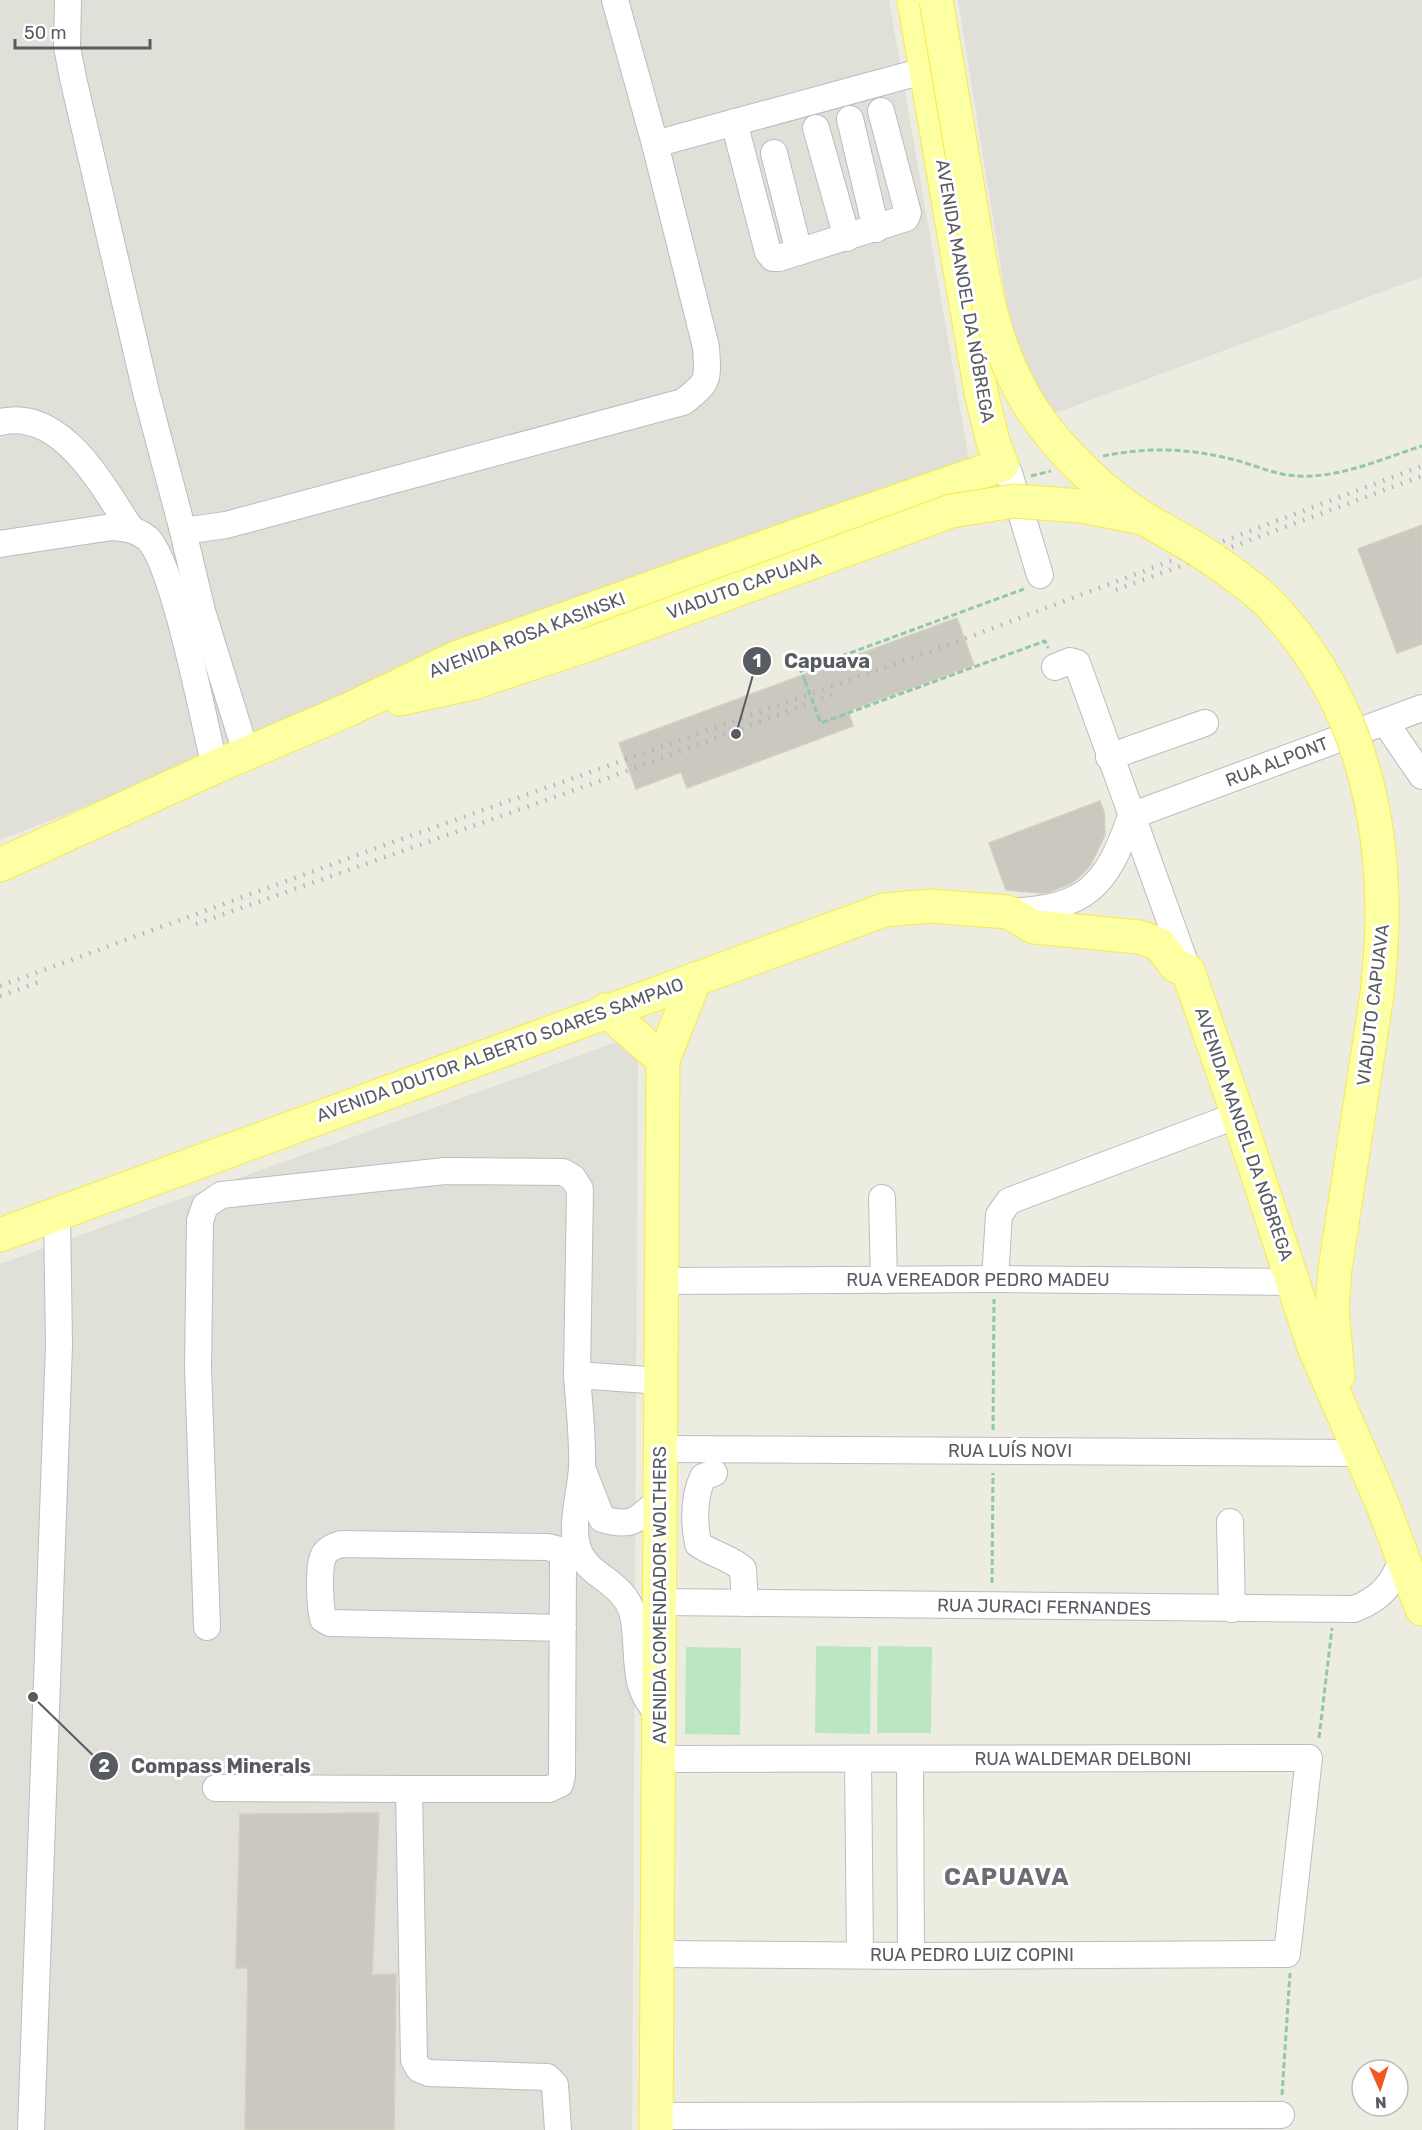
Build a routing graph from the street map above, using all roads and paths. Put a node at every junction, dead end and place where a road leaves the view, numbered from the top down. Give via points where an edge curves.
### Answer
1 (68, 0) edge
2 (615, 0) edge
3 (914, 0) edge
4 (936, 0) edge
5 (927, 70) junction
6 (881, 111) dead end
7 (850, 119) dead end
8 (734, 122) junction
9 (816, 128) dead end
10 (655, 144) junction
11 (774, 153) dead end
12 (876, 230) junction
13 (847, 238) junction
14 (799, 252) junction
15 (0, 422) edge
16 (1422, 446) edge
17 (1101, 456) dead end
18 (1059, 468) dead end
19 (1007, 474) junction
20 (1143, 518) junction
21 (131, 529) junction
22 (183, 531) junction
23 (0, 544) edge
24 (1036, 581) joint
25 (1063, 664) joint
26 (1422, 708) edge
27 (348, 710) junction
28 (1385, 722) junction
29 (1205, 723) dead end
30 (246, 753) junction
31 (1109, 757) junction
32 (215, 767) junction
33 (1422, 776) edge
34 (1131, 816) junction
35 (0, 865) edge
36 (1008, 912) junction
37 (1188, 971) junction
38 (695, 979) junction
39 (606, 1010) junction
40 (663, 1060) junction
41 (1238, 1115) junction
42 (214, 1154) junction
43 (221, 1195) junction
44 (882, 1198) dead end
45 (57, 1214) junction
46 (0, 1235) edge
47 (995, 1279) junction
48 (884, 1280) junction
49 (661, 1281) junction
50 (1295, 1282) junction
51 (577, 1375) junction
52 (661, 1382) junction
53 (1340, 1405) junction
54 (660, 1449) junction
55 (1360, 1453) junction
56 (582, 1467) junction
57 (714, 1473) dead end
58 (660, 1499) junction
59 (1230, 1522) dead end
60 (1403, 1556) junction
61 (659, 1602) junction
62 (745, 1603) junction
63 (1232, 1609) junction
64 (1422, 1609) edge
65 (1334, 1610) junction
66 (207, 1627) dead end
67 (563, 1628) junction
68 (659, 1714) junction
69 (1310, 1758) junction
70 (858, 1759) junction
71 (910, 1759) junction
72 (659, 1760) junction
73 (216, 1788) dead end
74 (409, 1789) junction
75 (657, 1954) junction
76 (860, 1954) junction
77 (1287, 1954) junction
78 (911, 1956) junction
79 (1281, 2115) joint
80 (657, 2123) edge
81 (31, 2130) edge
82 (558, 2130) edge

1 - 22 street via 67,47 73,78 146,392
2 - 10 street
3 - 5 main road, AVENIDA MANOEL DA NÓBREGA
4 - 20 main road, VIADUTO CAPUAVA, bridge via 988,312 997,339 1012,375 1047,431 1065,453
5 - 8 street
5 - 19 main road, AVENIDA MANOEL DA NÓBREGA via 981,392 993,442
6 - 12 street via 908,213 901,222
7 - 12 street
8 - 10 street
8 - 14 street via 768,252 773,258
9 - 13 street
10 - 22 street via 706,346 708,378 699,390 683,402 226,525
11 - 14 street
12 - 13 street
13 - 14 street
15 - 21 street via 32,423 62,437 88,462
16 - 17 path via 1340,474 1311,477 1276,473 1187,450 1163,448
18 - 19 path
19 - 24 street, AVENIDA MANOEL DA NÓBREGA
19 - 27 main road, AVENIDA ROSA KASINSKI via 799,534 456,658
20 - 27 main road, VIADUTO CAPUAVA, bridge via 1026,501 951,511 473,683
20 - 53 main road, VIADUTO CAPUAVA, bridge via 1215,561 1277,612 1331,689 1354,738 1379,836 1383,945 1332,1309
21 - 23 street via 112,527
21 - 32 street via 147,538 165,568
22 - 30 street via 202,611
24 - 25 path, bridge via 801,671 821,723 1045,641
25 - 31 street, AVENIDA MANOEL DA NÓBREGA via 1077,663
26 - 28 street, RUA ALPONT
27 - 30 main road, AVENIDA ROSA KASINSKI
28 - 33 street
28 - 34 street, RUA ALPONT
29 - 31 street
30 - 32 main road, AVENIDA ROSA KASINSKI
31 - 34 street, AVENIDA MANOEL DA NÓBREGA
32 - 35 main road, AVENIDA ROSA KASINSKI
34 - 36 street, AVENIDA DOUTOR ALBERTO SOARES SAMPAIO via 1113,863 1077,899 1048,910
34 - 37 street, AVENIDA MANOEL DA NÓBREGA
36 - 37 main road, AVENIDA DOUTOR ALBERTO SOARES SAMPAIO via 1034,927 1139,937 1159,944 1176,966
36 - 38 main road, AVENIDA DOUTOR ALBERTO SOARES SAMPAIO via 930,906 884,910
37 - 41 main road, AVENIDA MANOEL DA NÓBREGA
38 - 39 main road, AVENIDA DOUTOR ALBERTO SOARES SAMPAIO
38 - 40 main road, AVENIDA COMENDADOR WOLTHERS
39 - 40 main road
39 - 42 main road, AVENIDA DOUTOR ALBERTO SOARES SAMPAIO
40 - 49 main road, AVENIDA COMENDADOR WOLTHERS
41 - 47 street via 1009,1201 999,1215
41 - 50 main road, AVENIDA MANOEL DA NÓBREGA
42 - 43 street
42 - 45 main road, AVENIDA DOUTOR ALBERTO SOARES SAMPAIO
43 - 51 street via 445,1171 562,1172 573,1178 579,1189
43 - 66 street via 205,1206 200,1221 198,1368
44 - 48 street
45 - 46 main road, AVENIDA DOUTOR ALBERTO SOARES SAMPAIO
45 - 81 street via 59,1356
47 - 48 street, RUA VEREADOR PEDRO MADEU
47 - 50 street, RUA VEREADOR PEDRO MADEU
48 - 49 street, RUA VEREADOR PEDRO MADEU
49 - 52 main road, AVENIDA COMENDADOR WOLTHERS
50 - 53 main road, AVENIDA MANOEL DA NÓBREGA via 1314,1347
51 - 52 street
51 - 56 street
52 - 54 main road, AVENIDA COMENDADOR WOLTHERS
53 - 55 main road, AVENIDA MANOEL DA NÓBREGA
54 - 55 street, RUA LUÍS NOVI
54 - 58 main road, AVENIDA COMENDADOR WOLTHERS
55 - 60 main road, AVENIDA MANOEL DA NÓBREGA
56 - 58 street via 602,1519 621,1525 638,1520
56 - 68 street via 575,1538 588,1565 617,1586 633,1614 637,1677 649,1705
57 - 62 street via 702,1477 698,1486 694,1523 698,1544 743,1569
58 - 61 main road, AVENIDA COMENDADOR WOLTHERS
59 - 63 street
60 - 64 main road, AVENIDA MANOEL DA NÓBREGA
60 - 65 street, RUA JURACI FERNANDES via 1396,1577 1382,1594 1354,1609
61 - 62 street, RUA JURACI FERNANDES
61 - 68 main road, AVENIDA COMENDADOR WOLTHERS
62 - 63 street, RUA JURACI FERNANDES
63 - 65 street, RUA JURACI FERNANDES
65 - 69 path via 1317,1749
67 - 67 street via 560,1550 341,1544 331,1547 323,1557 322,1619 330,1623
67 - 74 street via 560,1784 549,1789
68 - 72 main road, AVENIDA COMENDADOR WOLTHERS
69 - 71 street, RUA WALDEMAR DELBONI
69 - 77 street
70 - 71 street, RUA WALDEMAR DELBONI
70 - 72 street, RUA WALDEMAR DELBONI
70 - 76 street
71 - 78 street
72 - 75 main road, AVENIDA COMENDADOR WOLTHERS
73 - 74 street
74 - 82 street via 414,2060 419,2069 429,2073 547,2077 555,2085
75 - 76 street, RUA PEDRO LUIZ COPINI
75 - 80 main road, AVENIDA COMENDADOR WOLTHERS
76 - 78 street, RUA PEDRO LUIZ COPINI
77 - 78 street, RUA PEDRO LUIZ COPINI
77 - 79 path via 1291,1962
79 - 80 street

